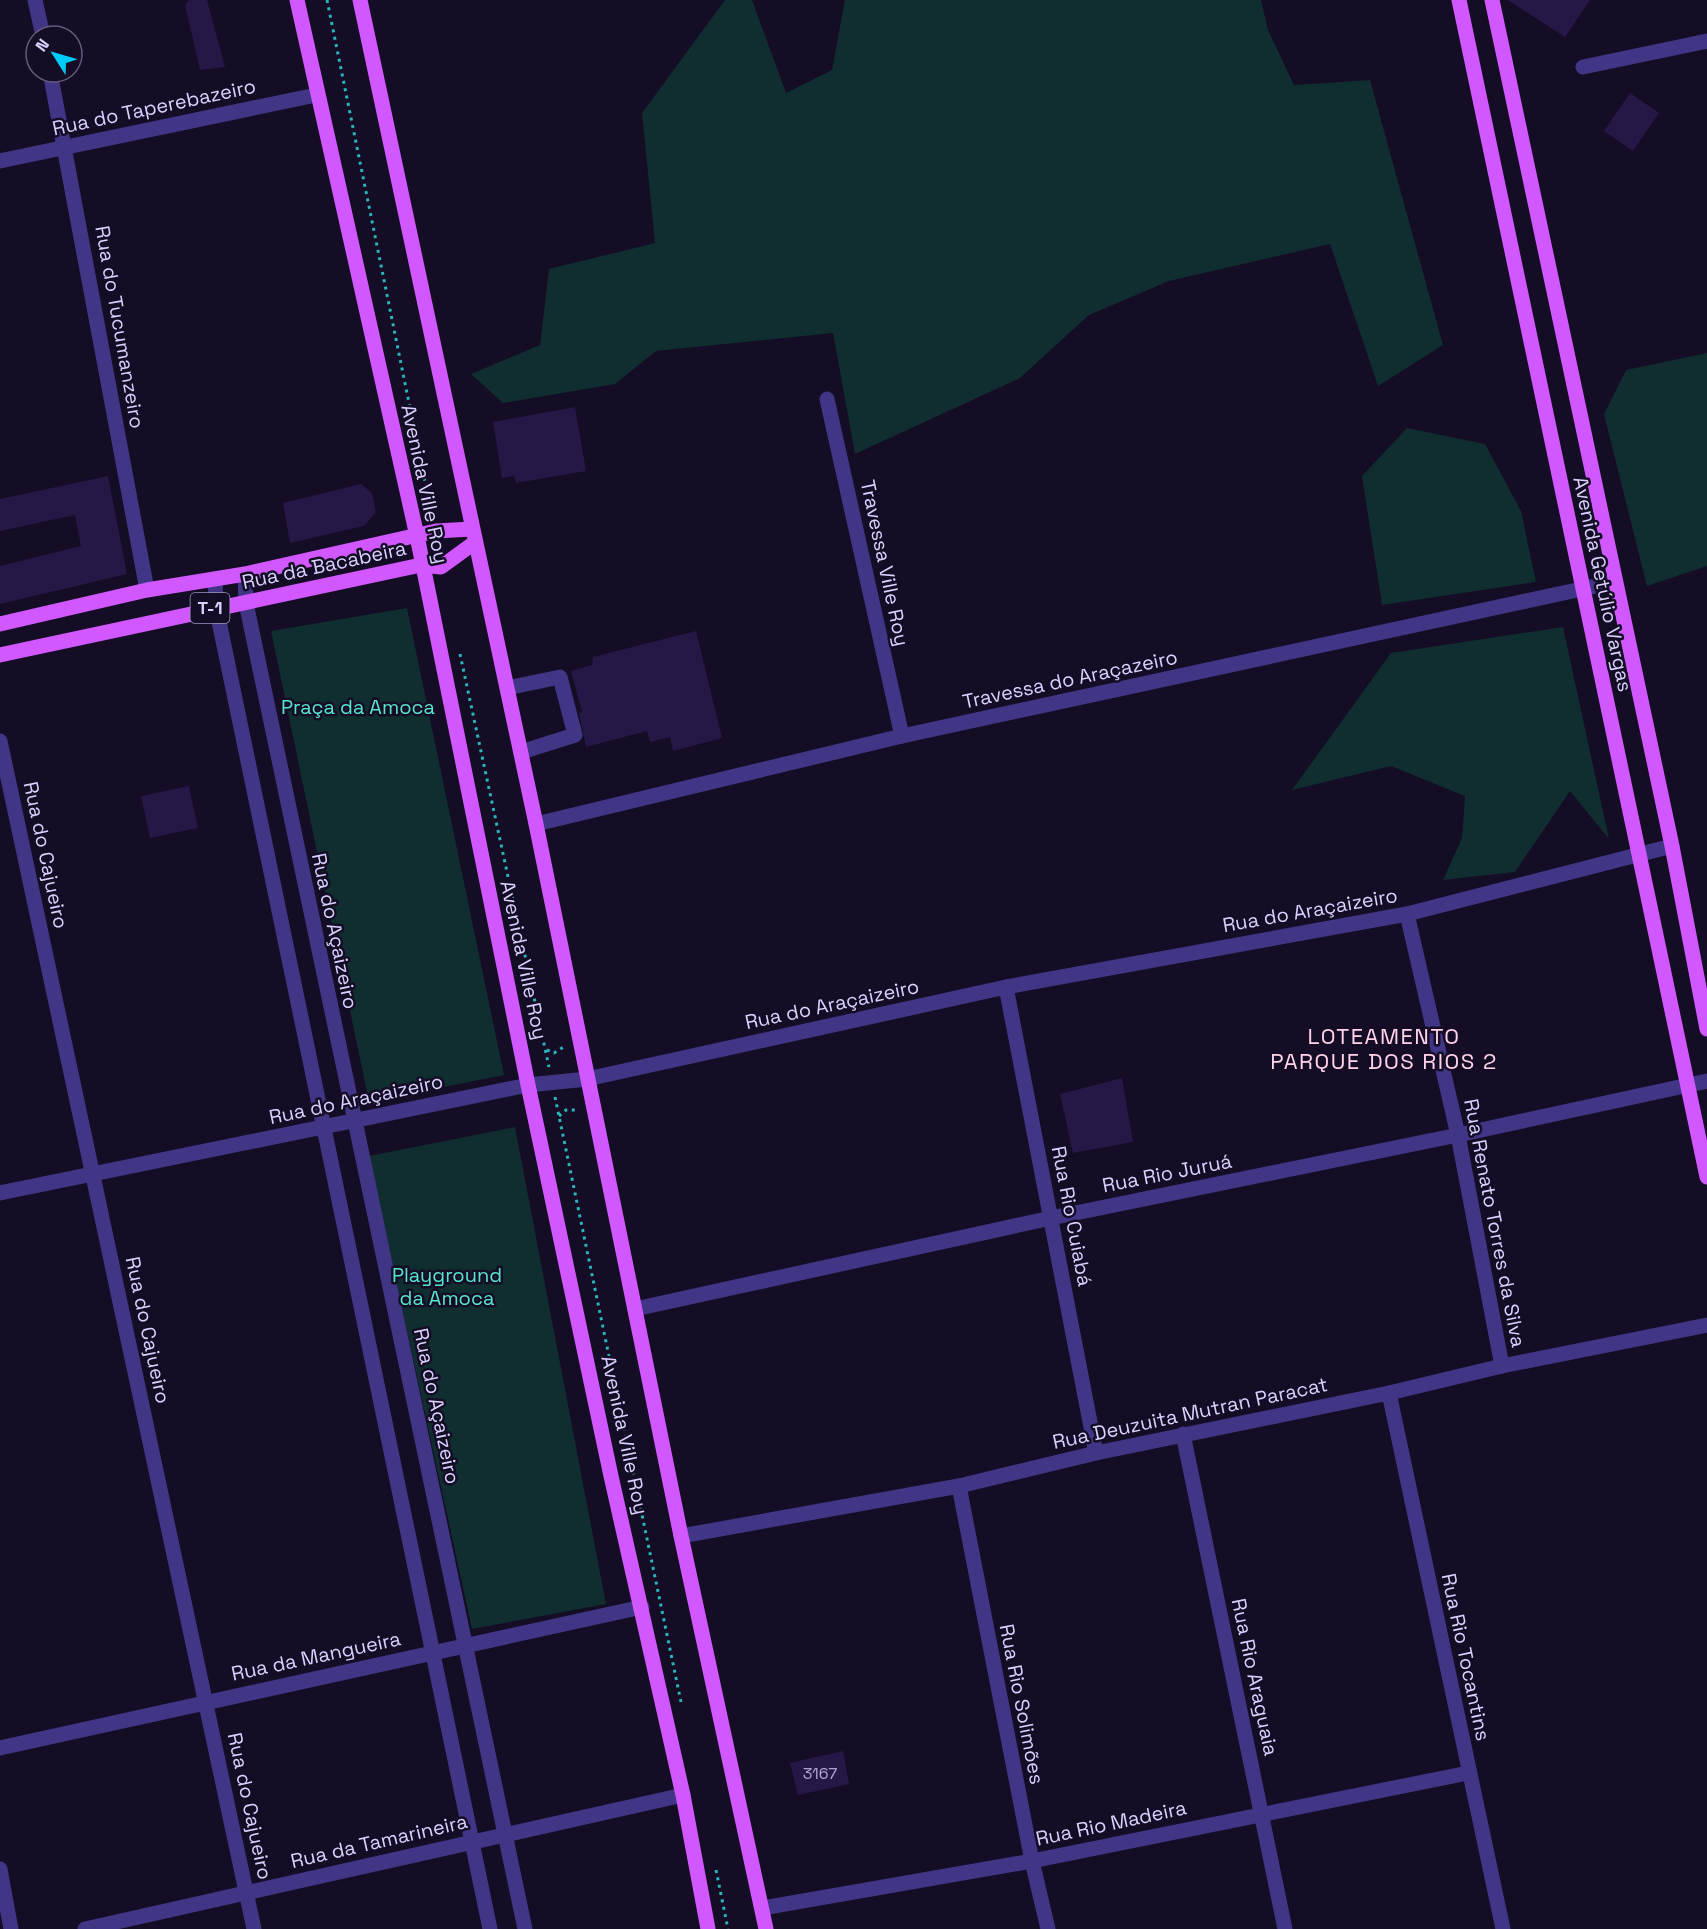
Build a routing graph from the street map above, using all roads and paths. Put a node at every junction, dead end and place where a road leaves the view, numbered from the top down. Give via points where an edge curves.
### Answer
1 (35, 0) edge
2 (297, 0) edge
3 (327, 0) edge
4 (360, 0) edge
5 (1459, 0) edge
6 (1492, 0) edge
7 (40, 24) edge
8 (1707, 42) edge
9 (1583, 67) dead end
10 (52, 84) edge
11 (316, 95) junction
12 (65, 146) junction
13 (0, 161) edge
14 (827, 399) dead end
15 (436, 531) junction
16 (417, 536) junction
17 (473, 536) junction
18 (421, 565) junction
19 (245, 574) junction
20 (215, 579) junction
21 (1614, 582) junction
22 (147, 590) junction
23 (1582, 590) junction
24 (246, 603) junction
25 (216, 607) junction
26 (0, 624) edge
27 (458, 647) dead end
28 (0, 655) edge
29 (507, 688) junction
30 (902, 736) junction
31 (0, 741) edge
32 (521, 752) junction
33 (536, 824) junction
34 (1672, 846) junction
35 (1640, 854) junction
36 (1407, 914) junction
37 (1006, 987) junction
38 (1707, 1029) edge
39 (567, 1043) dead end
40 (547, 1050) junction
41 (587, 1079) junction
42 (1707, 1081) edge
43 (552, 1084) junction
44 (528, 1085) junction
45 (1689, 1085) junction
46 (584, 1113) dead end
47 (559, 1116) junction
48 (353, 1120) junction
49 (322, 1127) junction
50 (1458, 1135) junction
51 (93, 1174) junction
52 (1707, 1176) edge
53 (0, 1193) edge
54 (1051, 1218) junction
55 (635, 1309) junction
56 (1707, 1325) edge
57 (1502, 1365) junction
58 (1389, 1393) junction
59 (1183, 1434) junction
60 (1096, 1453) junction
61 (959, 1486) junction
62 (681, 1536) junction
63 (642, 1607) junction
64 (467, 1644) junction
65 (433, 1651) junction
66 (207, 1701) junction
67 (682, 1708) dead end
68 (0, 1748) edge
69 (1468, 1773) junction
70 (683, 1795) junction
71 (1261, 1814) junction
72 (506, 1833) junction
73 (472, 1841) junction
74 (714, 1859) dead end
75 (1032, 1861) junction
76 (0, 1869) edge
77 (247, 1894) junction
78 (762, 1908) junction
79 (11, 1929) edge
80 (85, 1929) edge
81 (254, 1929) edge
82 (490, 1929) edge
83 (525, 1929) edge
84 (708, 1929) edge
85 (728, 1929) edge
86 (766, 1929) edge
87 (1047, 1929) edge
88 (1285, 1929) edge
89 (1503, 1929) edge

1 - 7 street
2 - 11 main road, Avenida Ville Roy
3 - 15 path
4 - 17 main road, Avenida Ville Roy
5 - 23 main road, Avenida Getúlio Vargas
6 - 21 main road, Avenida Getúlio Vargas
8 - 9 street
10 - 12 street, Rua do Tucumanzeiro
11 - 12 street, Rua do Taperebazeiro
11 - 16 main road, Avenida Ville Roy
12 - 13 street, Rua do Taperebazeiro
12 - 22 street, Rua do Tucumanzeiro
14 - 30 street, Travessa Ville Roy
15 - 16 main road, Rua da Bacabeira
15 - 17 main road, Rua da Bacabeira
16 - 18 main road, Avenida Ville Roy
16 - 19 main road, Rua da Bacabeira / T-1
17 - 18 main road, Rua da Bacabeira via 441,567
17 - 29 main road, Avenida Ville Roy
18 - 24 main road, Rua da Bacabeira / T-1
18 - 44 main road, Avenida Ville Roy
19 - 20 main road, Rua da Bacabeira / T-1
19 - 24 street, Rua do Açaizeiro
20 - 22 main road, Rua da Bacabeira / T-1
20 - 25 street
21 - 23 street, Travessa do Araçazeiro
21 - 34 main road, Avenida Getúlio Vargas
22 - 26 main road, Rua da Bacabeira / T-1
23 - 30 street, Travessa do Araçazeiro
23 - 35 main road, Avenida Getúlio Vargas
24 - 25 main road, Rua da Bacabeira / T-1
24 - 48 street, Rua do Açaizeiro
25 - 28 main road, Rua da Bacabeira / T-1
25 - 49 street
27 - 40 path
29 - 32 main road, Avenida Ville Roy
29 - 32 street via 560,677 575,735
30 - 33 street, Travessa do Araçazeiro
31 - 51 street, Rua do Cajueiro
32 - 33 main road, Avenida Ville Roy
33 - 41 main road, Avenida Ville Roy
34 - 35 street, Rua do Araçaizeiro
34 - 38 main road, Avenida Getúlio Vargas
35 - 36 street, Rua do Araçaizeiro
35 - 45 main road, Avenida Getúlio Vargas
36 - 37 street, Rua do Araçaizeiro
36 - 50 street, Rua Renato Torres da Silva
37 - 41 street, Rua do Araçaizeiro
37 - 54 street, Rua Rio Cuiabá
39 - 40 path via 559,1052
40 - 43 path
41 - 43 street, Rua do Araçaizeiro
41 - 55 main road, Avenida Ville Roy
42 - 45 street, Rua Rio Juruá
43 - 44 street, Rua do Araçaizeiro
43 - 47 path
44 - 48 street, Rua do Araçaizeiro
44 - 63 main road, Avenida Ville Roy
45 - 50 street, Rua Rio Juruá
45 - 52 main road, Avenida Getúlio Vargas
46 - 47 path via 570,1109
47 - 67 path
48 - 49 street, Rua do Araçaizeiro
48 - 64 street, Rua do Açaizeiro
49 - 51 street, Rua do Araçaizeiro
49 - 65 street
50 - 54 street, Rua Rio Juruá
50 - 57 street, Rua Renato Torres da Silva
51 - 53 street, Rua do Araçaizeiro
51 - 66 street, Rua do Cajueiro
54 - 55 street, Rua Rio Juruá
54 - 60 street, Rua Rio Cuiabá
55 - 62 main road, Avenida Ville Roy
56 - 57 street, Rua Deuzuita Mutran Paracat
57 - 58 street, Rua Deuzuita Mutran Paracat
58 - 59 street, Rua Deuzuita Mutran Paracat
58 - 69 street, Rua Rio Tocantins
59 - 60 street, Rua Deuzuita Mutran Paracat
59 - 71 street, Rua Rio Araguaia
60 - 61 street, Rua Deuzuita Mutran Paracat
61 - 62 street, Rua Deuzuita Mutran Paracat
61 - 75 street, Rua Rio Solimões
62 - 78 main road, Avenida Ville Roy
63 - 64 street, Rua da Mangueira
63 - 70 main road, Avenida Ville Roy
64 - 65 street, Rua da Mangueira
64 - 72 street, Rua do Açaizeiro
65 - 66 street, Rua da Mangueira
65 - 73 street
66 - 68 street, Rua da Mangueira
66 - 77 street, Rua do Cajueiro
69 - 71 street, Rua Rio Madeira
69 - 89 street, Rua Rio Tocantins
70 - 72 street, Rua da Tamarineira
70 - 84 main road, Avenida Ville Roy
71 - 75 street, Rua Rio Madeira
71 - 88 street, Rua Rio Araguaia
72 - 73 street, Rua da Tamarineira
72 - 83 street, Rua do Açaizeiro
73 - 77 street, Rua da Tamarineira
73 - 82 street
74 - 85 path
75 - 78 street, Rua Rio Madeira
75 - 87 street, Rua Rio Solimões
76 - 79 street
77 - 80 street, Rua da Tamarineira
77 - 81 street, Rua do Cajueiro
78 - 86 main road, Avenida Ville Roy

